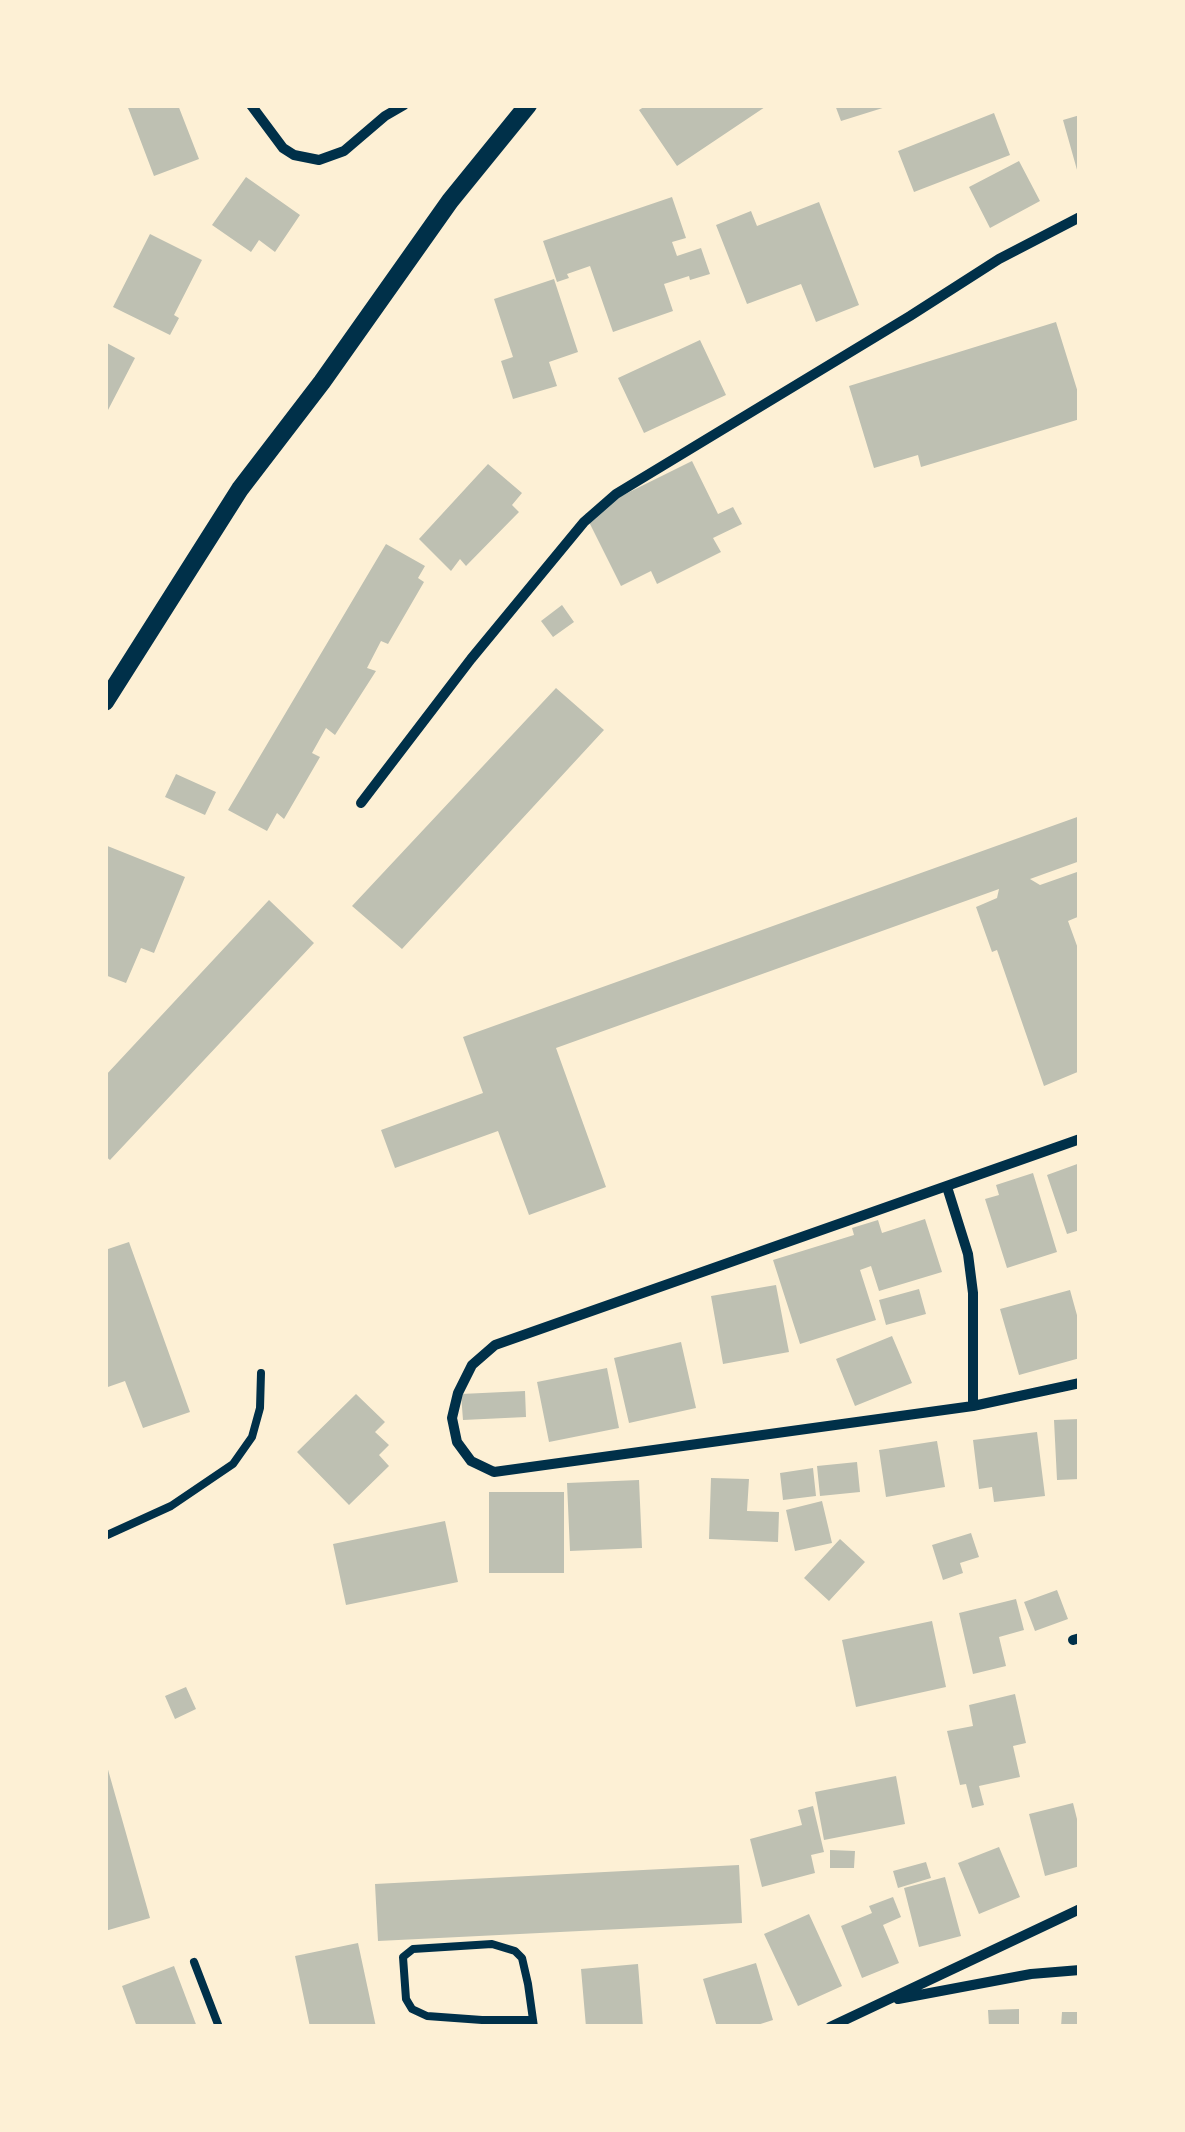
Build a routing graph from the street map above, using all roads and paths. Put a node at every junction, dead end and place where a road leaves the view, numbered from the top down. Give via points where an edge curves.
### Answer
1 (251, 105) edge
2 (404, 105) edge
3 (521, 107) edge
4 (1080, 217) edge
5 (105, 702) edge
6 (361, 803) dead end
7 (1080, 1139) edge
8 (947, 1186) junction
9 (261, 1373) dead end
10 (1080, 1384) edge
11 (972, 1406) junction
12 (105, 1536) edge
13 (1080, 1908) edge
14 (194, 1962) dead end
15 (1080, 1970) edge
16 (882, 2002) junction
17 (534, 2024) edge
18 (218, 2027) edge
19 (830, 2027) edge

1 - 2 street via 283,148 319,160 344,151
3 - 5 street via 240,488
4 - 6 street via 616,494 584,522 471,658
7 - 8 street
8 - 11 street via 968,1254
8 - 11 street via 495,1345 472,1364 452,1418 457,1442 471,1461 494,1472
9 - 12 lane via 252,1438 232,1464 171,1506
10 - 11 street
13 - 16 street
14 - 18 lane
15 - 16 street
16 - 19 street
17 - 17 lane via 522,1958 515,1951 492,1944 413,1950 403,1958 406,1999 427,2016

